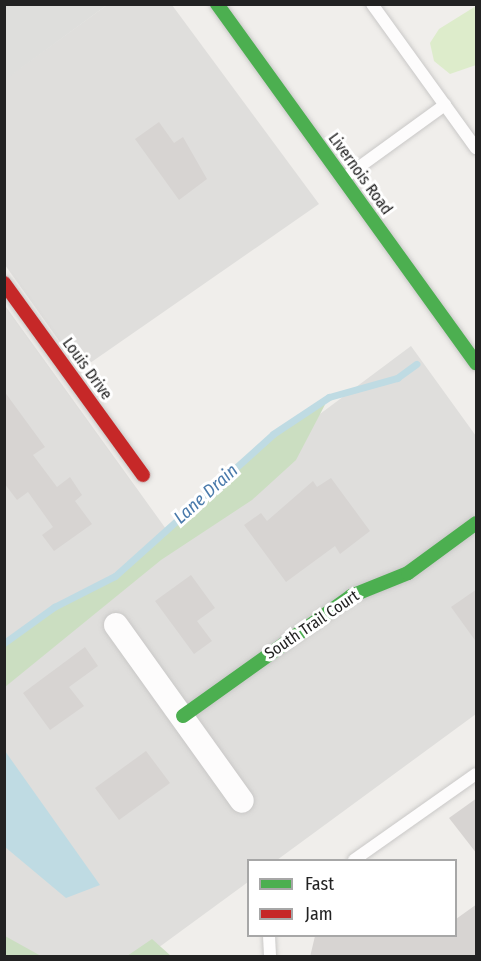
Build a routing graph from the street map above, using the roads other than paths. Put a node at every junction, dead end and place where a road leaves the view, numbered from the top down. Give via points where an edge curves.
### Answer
1 (217, 4) edge
2 (372, 4) edge
3 (445, 105) junction
4 (477, 148) edge
5 (343, 178) junction
6 (4, 283) edge
7 (477, 363) edge
8 (143, 475) dead end
9 (477, 523) edge
10 (116, 625) dead end
11 (183, 716) junction
12 (477, 774) edge
13 (242, 801) dead end
14 (357, 859) edge
15 (269, 937) edge
16 (270, 957) edge

1 - 5 street, Livernois Road
2 - 3 lane
3 - 4 lane
3 - 5 lane
5 - 7 street, Livernois Road
6 - 8 street, Louis Drive
9 - 11 street, South Trail Court via 408,573 351,596
10 - 11 street
11 - 13 street
12 - 14 lane
15 - 16 lane

